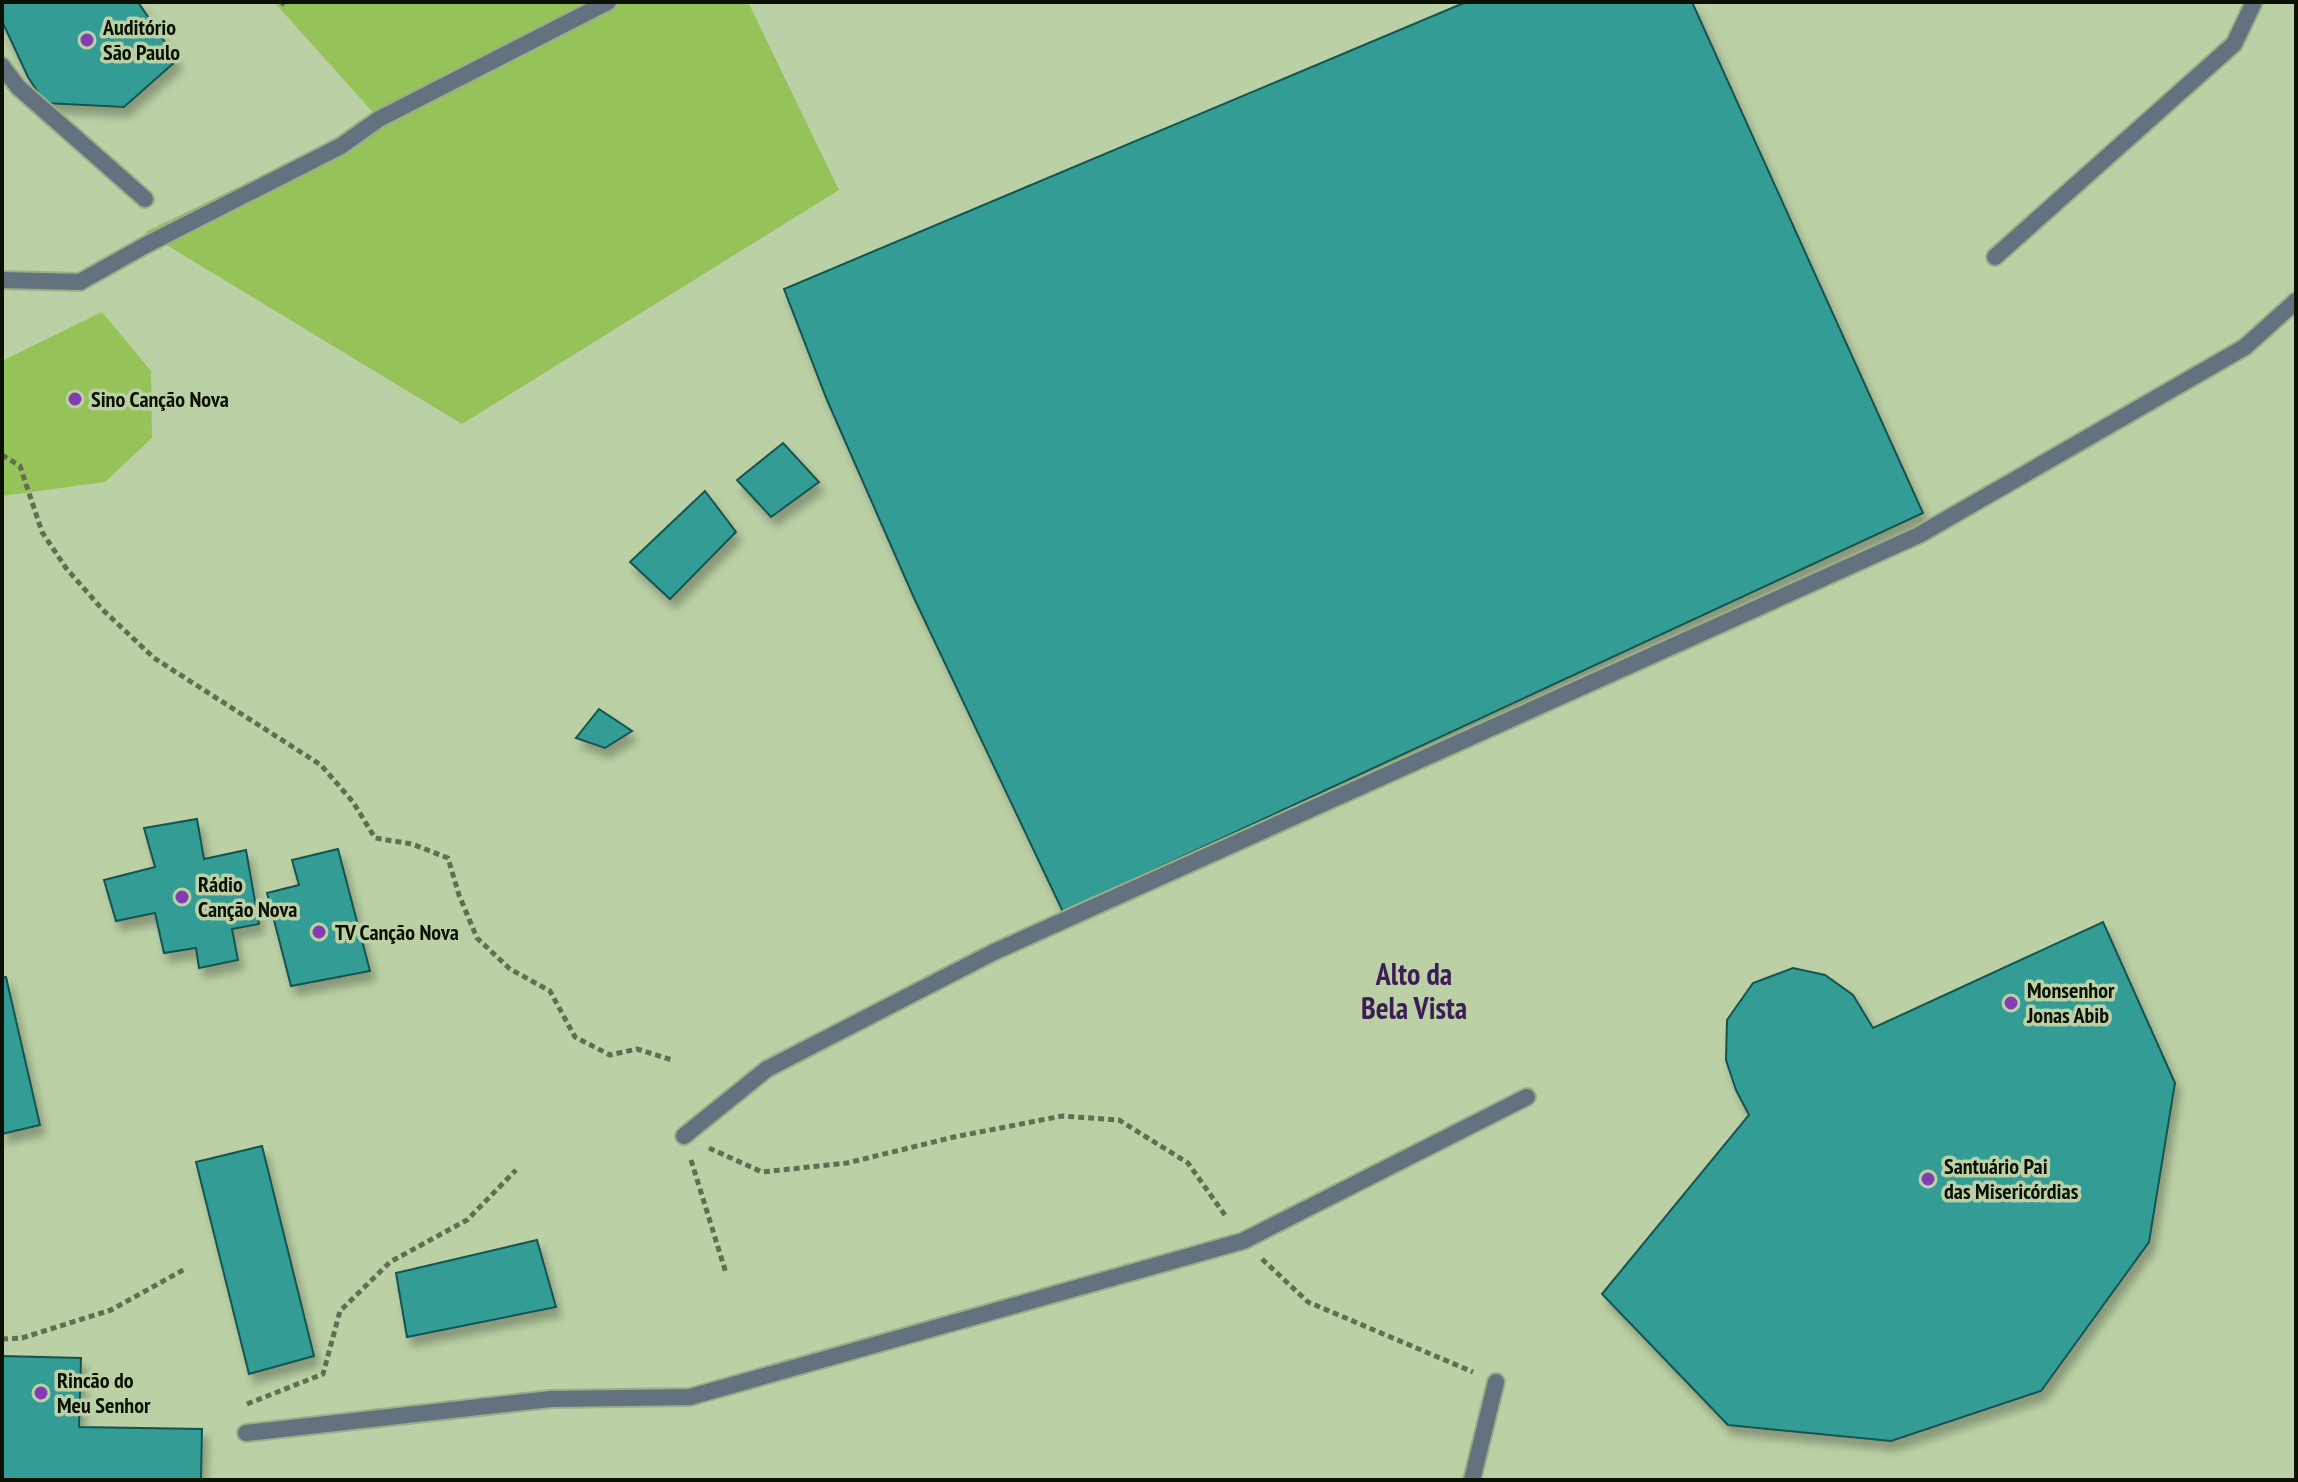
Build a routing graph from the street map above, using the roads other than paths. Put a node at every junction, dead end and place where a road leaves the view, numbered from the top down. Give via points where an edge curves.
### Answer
1 (608, 2) edge
2 (2254, 2) edge
3 (2, 66) edge
4 (145, 199) dead end
5 (1995, 257) dead end
6 (2, 280) edge
7 (2296, 301) edge
8 (1527, 1097) dead end
9 (684, 1136) road end
10 (1496, 1382) road end
11 (246, 1433) dead end
12 (1472, 1480) edge

1 - 6 lane via 80,282
2 - 5 lane via 2234,44
3 - 4 lane via 18,87
7 - 9 lane via 2245,347 1919,535 994,952 767,1069
8 - 11 lane via 1243,1241 690,1397 551,1399
10 - 12 lane

